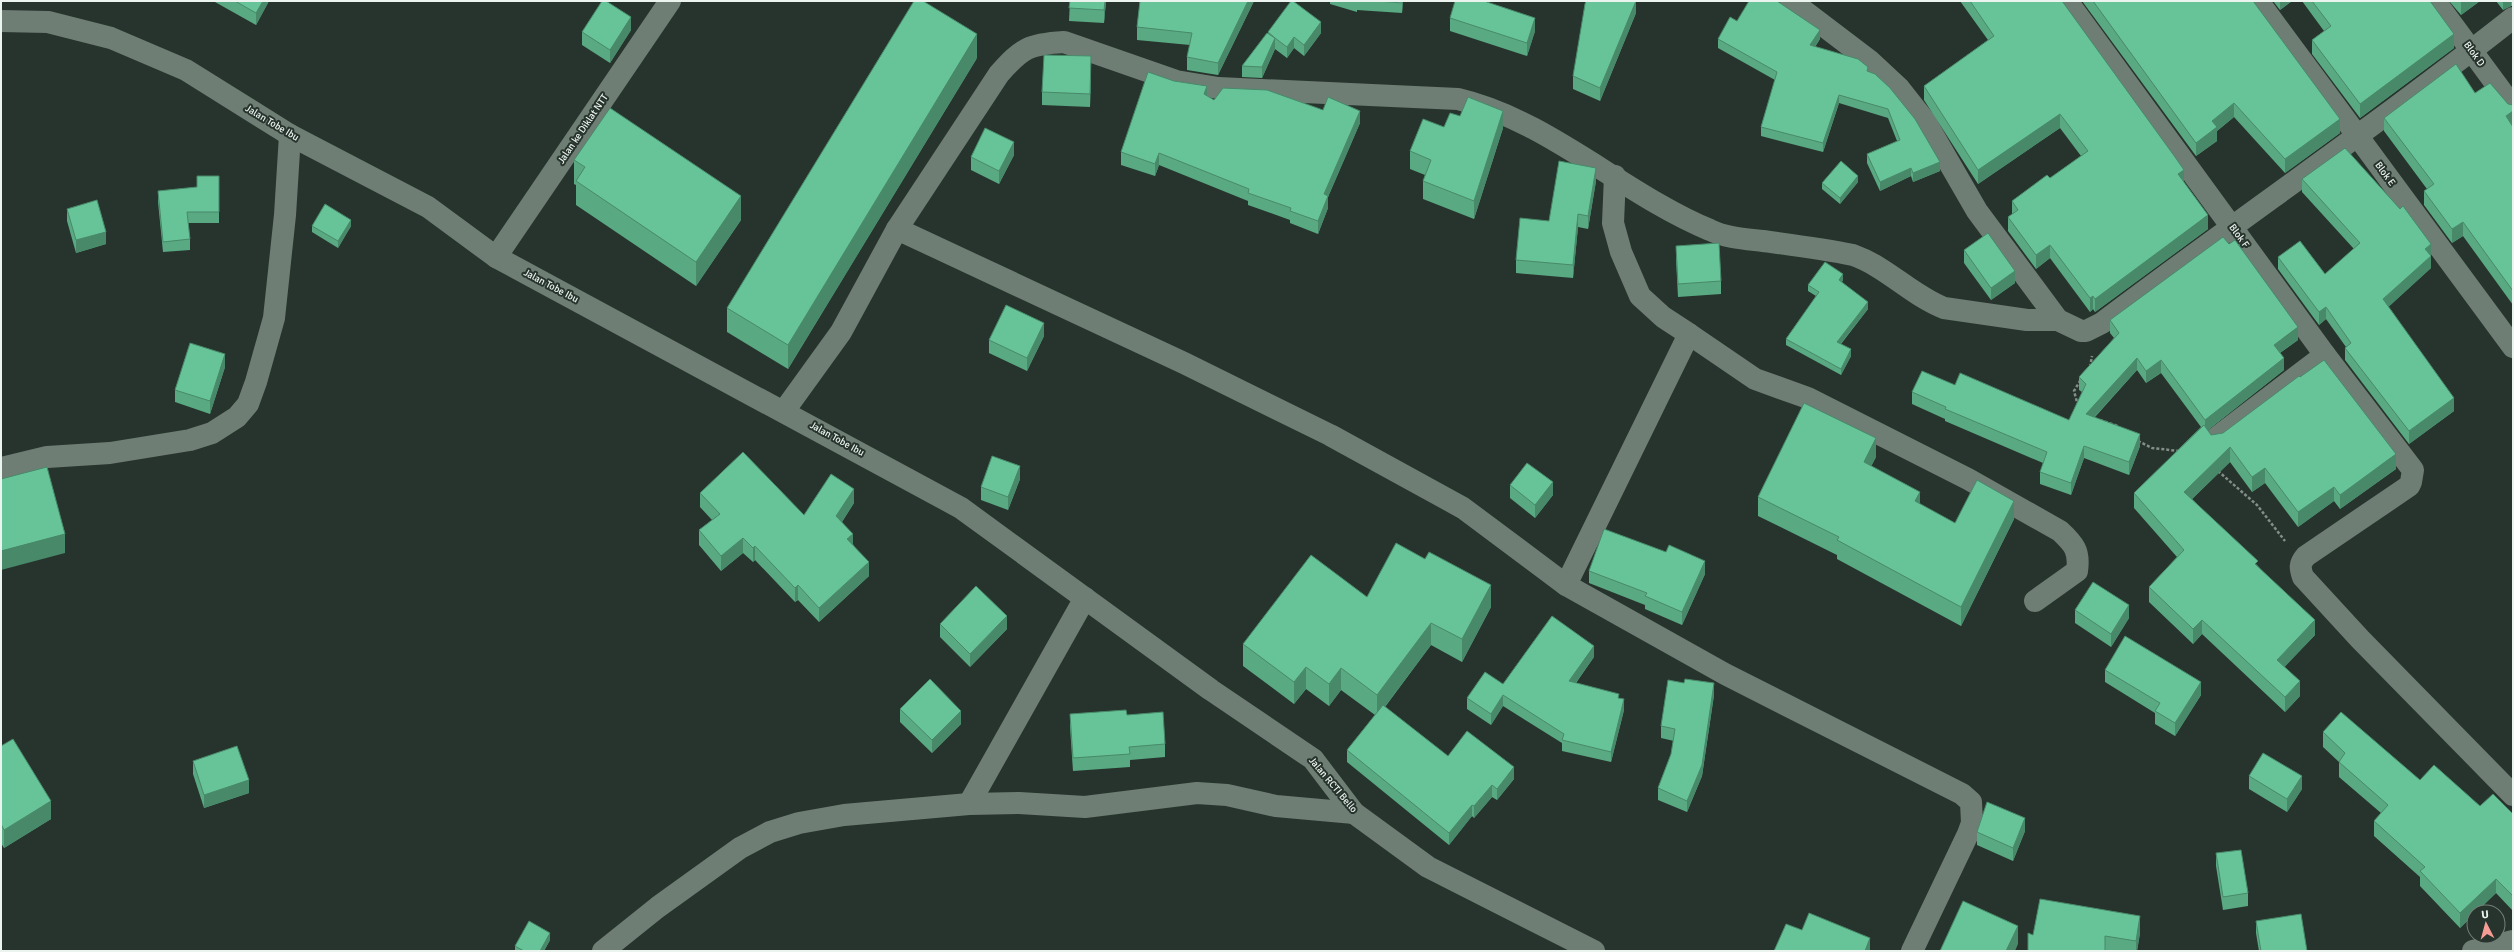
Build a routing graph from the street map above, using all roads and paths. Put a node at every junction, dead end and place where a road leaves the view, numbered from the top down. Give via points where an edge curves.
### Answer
1 (670, 1) edge
2 (1791, 1) edge
3 (2067, 1) edge
4 (2258, 1) edge
5 (2435, 1) edge
6 (2513, 18) edge
7 (1, 21) edge
8 (2472, 50) junction
9 (2513, 107) edge
10 (290, 135) junction
11 (2358, 137) junction
12 (1615, 176) junction
13 (2232, 225) junction
14 (897, 229) junction
15 (496, 257) junction
16 (2058, 320) junction
17 (2086, 331) junction
18 (1688, 334) junction
19 (2513, 347) edge
20 (2325, 355) junction
21 (2087, 372) edge
22 (2082, 378) edge
23 (2079, 409) edge
24 (784, 411) junction
25 (2096, 421) edge
26 (2123, 429) edge
27 (2132, 436) edge
28 (2216, 438) edge
29 (2181, 451) edge
30 (1, 468) edge
31 (2214, 468) edge
32 (2301, 562) junction
33 (1566, 585) junction
34 (1085, 598) junction
35 (2035, 601) dead end
36 (2513, 795) edge
37 (969, 804) junction
38 (1354, 813) junction
39 (2513, 941) edge
40 (603, 951) edge
41 (1594, 951) edge
42 (1912, 951) edge
43 (2473, 951) edge

1 - 15 street, Jalan ke Diklat NTT
2 - 16 street via 1870,61 1899,88 1925,121 1977,211
3 - 13 street, Blok F
4 - 11 street, Blok E
5 - 8 street, Blok D
6 - 8 street
7 - 10 street, Jalan Tobe Ibu via 48,22 111,38 186,70
8 - 9 street, Blok D
8 - 11 street
10 - 15 street, Jalan Tobe Ibu via 428,207
10 - 30 street via 274,318 248,404 237,417 212,433 190,440 110,452 47,457
11 - 13 street
11 - 19 street, Blok E
12 - 14 street via 1507,115 1483,105 1458,99 1218,88 1176,81 1064,42 1049,43 1019,52 999,74
12 - 16 street via 1665,209 1711,231 1732,237 1831,250 1869,261 1931,303 1944,308 2027,320
12 - 18 street via 1613,223 1620,252 1640,296 1663,317
13 - 17 street via 2102,322
13 - 20 street, Blok F
14 - 24 street via 841,332
14 - 33 street via 1330,436 1463,508
15 - 24 street, Jalan Tobe Ibu
16 - 17 street via 2075,329
17 - 21 path via 2092,356
18 - 33 street
18 - 35 street via 1755,379 1808,398 1968,479 2060,531 2072,542 2079,558 2077,571
20 - 28 street
20 - 32 street, Blok F via 2413,470 2412,482 2328,540
22 - 23 path via 2074,392
24 - 34 street, Jalan Tobe Ibu via 961,508
25 - 26 path via 2104,420
27 - 29 path via 2152,448
31 - 32 path via 2257,505
32 - 36 street via 2303,577
33 - 42 street via 1725,674 1962,794 1971,802 1973,810 1970,828
34 - 37 street
34 - 38 street, Jalan RCTI Bello via 1210,690 1313,759
37 - 38 street via 1019,803 1085,807 1197,792 1227,795 1276,806
37 - 40 street via 844,815 799,823 770,832 740,848 658,907
38 - 41 street, Jalan RCTI Bello via 1428,867
39 - 43 street

